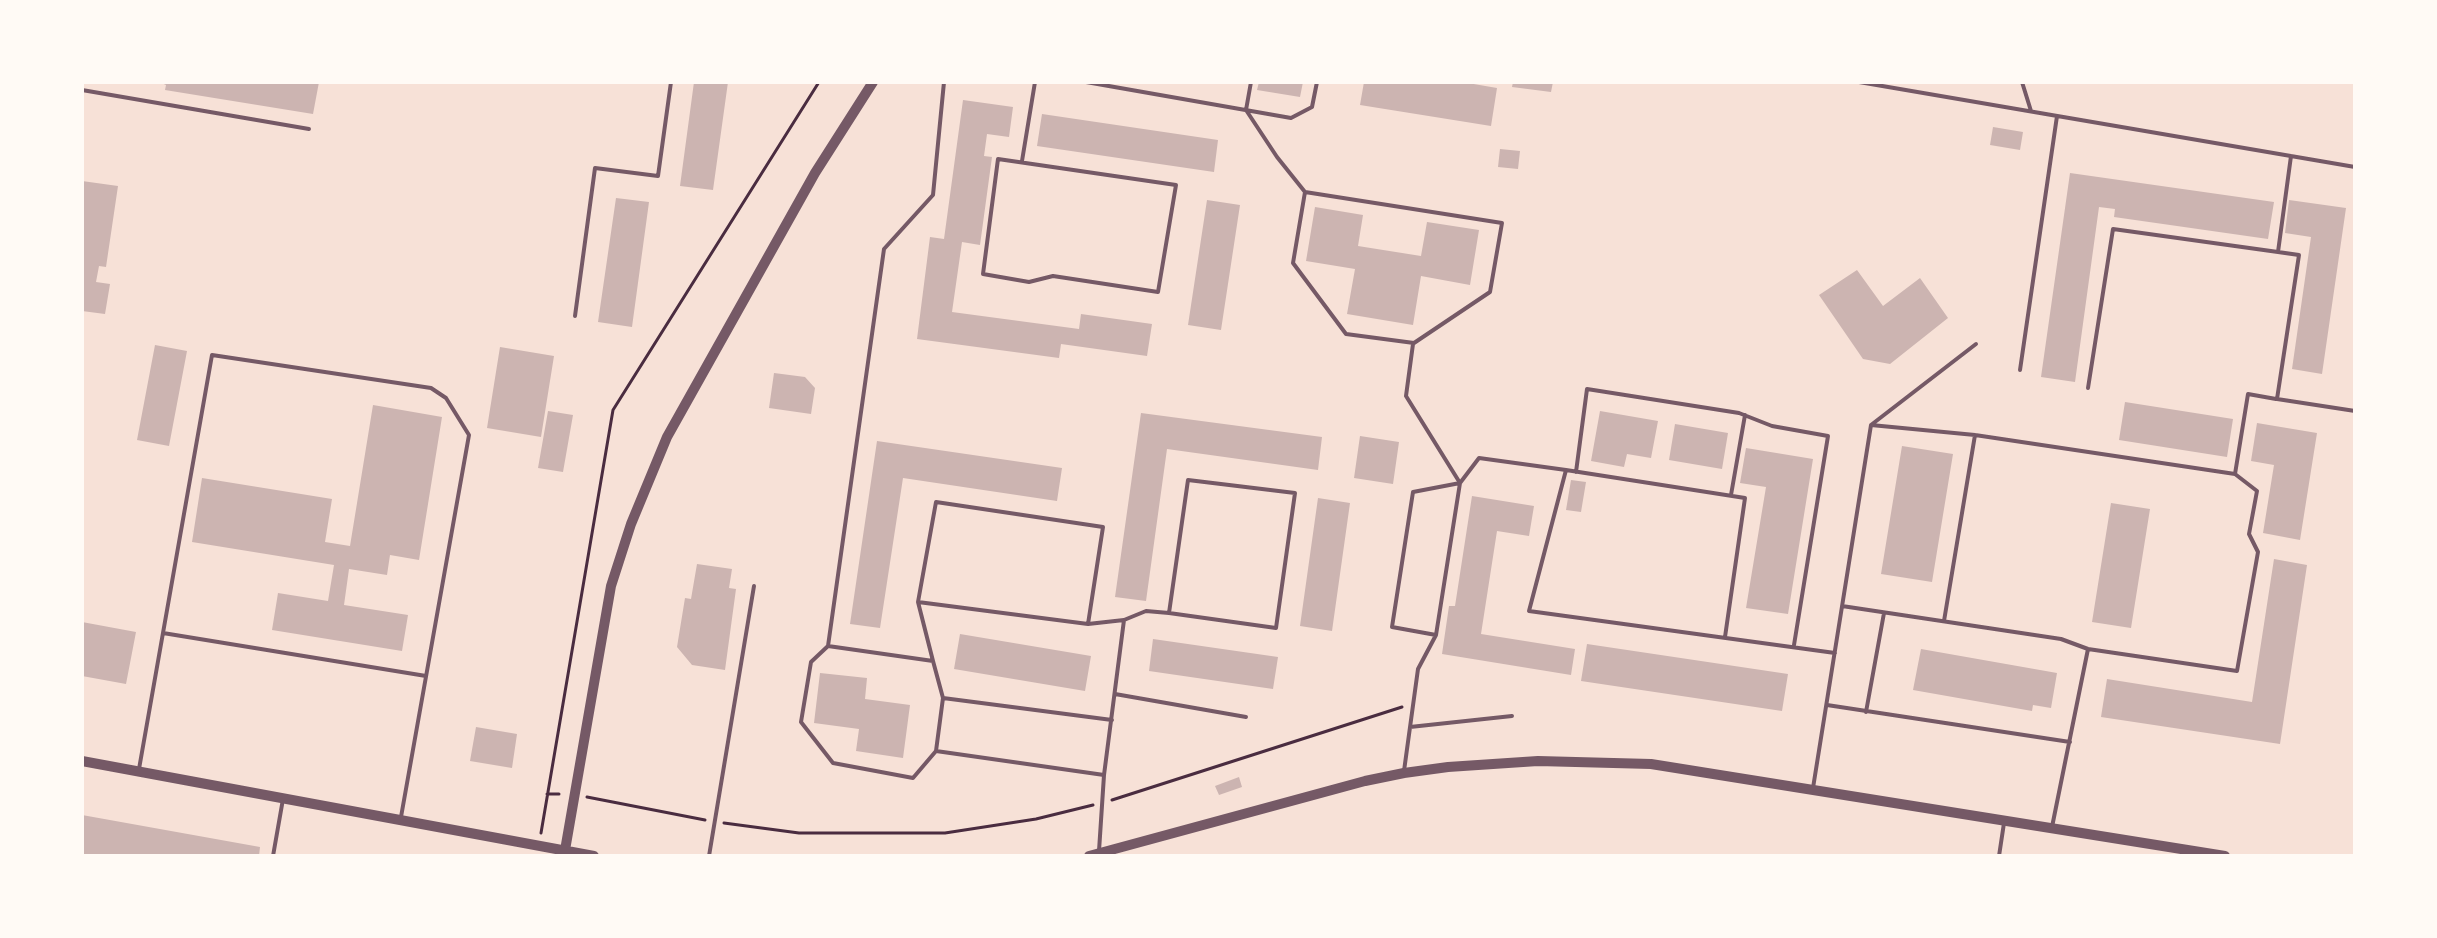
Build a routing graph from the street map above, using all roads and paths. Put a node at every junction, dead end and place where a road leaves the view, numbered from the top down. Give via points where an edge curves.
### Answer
1 (671, 82) edge
2 (819, 82) edge
3 (873, 82) edge
4 (944, 82) edge
5 (1035, 82) edge
6 (1086, 82) edge
7 (1251, 82) edge
8 (1317, 82) edge
9 (1859, 82) edge
10 (2022, 82) edge
11 (82, 90) edge
12 (1246, 110) junction
13 (2031, 111) junction
14 (2057, 116) junction
15 (309, 129) dead end
16 (2291, 156) junction
17 (1022, 161) junction
18 (2355, 167) edge
19 (1305, 192) junction
20 (2278, 252) junction
21 (575, 316) dead end
22 (1414, 343) junction
23 (1976, 344) dead end
24 (2020, 370) dead end
25 (2088, 388) dead end
26 (2277, 399) junction
27 (2355, 411) edge
28 (1745, 415) junction
29 (1871, 425) junction
30 (1975, 435) junction
31 (1566, 470) junction
32 (1576, 472) junction
33 (2235, 474) junction
34 (1460, 483) junction
35 (1731, 495) junction
36 (754, 586) dead end
37 (918, 602) junction
38 (1842, 606) junction
39 (1169, 613) junction
40 (1884, 613) junction
41 (1124, 620) junction
42 (1944, 621) junction
43 (1088, 624) junction
44 (163, 633) junction
45 (1436, 635) junction
46 (1725, 637) junction
47 (828, 646) junction
48 (1794, 646) junction
49 (2088, 649) junction
50 (1835, 653) junction
51 (933, 661) junction
52 (426, 676) junction
53 (1115, 694) junction
54 (943, 698) junction
55 (1413, 704) junction
56 (1826, 705) junction
57 (1866, 712) junction
58 (1512, 716) dead end
59 (1246, 717) dead end
60 (1112, 720) junction
61 (1410, 727) junction
62 (2070, 742) junction
63 (936, 751) junction
64 (82, 761) edge
65 (138, 771) junction
66 (1404, 773) junction
67 (1104, 775) junction
68 (1812, 790) junction
69 (547, 794) junction
70 (573, 794) junction
71 (283, 798) junction
72 (1102, 803) junction
73 (400, 820) junction
74 (2004, 821) junction
75 (714, 822) junction
76 (2052, 828) junction
77 (538, 846) junction
78 (564, 854) edge
79 (1094, 855) edge
80 (273, 856) edge
81 (594, 856) edge
82 (709, 856) edge
83 (1999, 856) edge
84 (2225, 856) edge

1 - 21 lane via 658,176 595,168
2 - 69 path via 613,410
3 - 70 street via 815,173 667,437 611,586
4 - 47 lane via 933,195 884,249
5 - 17 lane
6 - 12 lane
7 - 12 lane
8 - 12 lane via 1312,107 1291,118
9 - 13 lane
10 - 13 lane
11 - 15 lane
12 - 19 lane
13 - 14 lane
14 - 16 lane
14 - 24 lane
16 - 18 lane
16 - 20 lane
17 - 17 lane via 998,159 983,274 1029,282 1053,276 1158,292 1176,185
19 - 22 lane via 1293,263 1346,334
19 - 22 lane via 1502,223 1490,292
20 - 25 lane via 2113,229
20 - 26 lane via 2299,255
22 - 34 lane via 1406,396
23 - 29 lane
26 - 27 lane
26 - 33 lane via 2248,394
28 - 32 lane via 1587,389
28 - 35 lane
28 - 48 lane via 1772,426 1828,436
29 - 30 lane
29 - 38 lane
30 - 33 lane
30 - 42 lane
31 - 32 lane
31 - 34 lane via 1479,458
31 - 46 lane via 1529,611
32 - 35 lane
33 - 49 lane via 2257,491 2249,534 2258,552 2237,671
34 - 45 lane
34 - 45 lane via 1413,492 1392,627
35 - 46 lane via 1745,498
36 - 75 lane
37 - 43 lane
37 - 43 lane via 936,502 1103,527
37 - 51 lane
38 - 40 lane
38 - 50 lane
39 - 39 lane via 1276,628 1295,493 1188,480
39 - 41 lane via 1146,611
40 - 42 lane
40 - 57 lane
41 - 43 lane
41 - 53 lane
42 - 49 lane via 2061,639
44 - 52 lane
44 - 52 lane via 212,355 431,388 446,398 469,435
44 - 65 lane
45 - 55 lane via 1418,669
46 - 48 lane
47 - 51 lane
47 - 63 lane via 811,662 801,722 833,763 913,778
48 - 50 lane
49 - 62 lane
50 - 56 lane
51 - 54 lane
52 - 73 lane
53 - 59 lane
53 - 60 lane
54 - 60 lane
54 - 63 lane
55 - 61 lane
55 - 72 path
56 - 57 lane
56 - 68 lane
57 - 62 lane
58 - 61 lane
60 - 67 lane
61 - 66 lane
62 - 76 lane
63 - 67 lane
64 - 65 street
65 - 71 street
66 - 68 street via 1538,761 1651,764
66 - 79 street
67 - 72 lane
68 - 74 street
69 - 70 path
69 - 77 path
70 - 75 path
70 - 78 street
71 - 73 street
71 - 80 lane
72 - 75 path via 945,833 799,833
72 - 79 lane
73 - 77 street
74 - 76 street
74 - 83 lane
75 - 82 lane
76 - 84 street
77 - 78 street
78 - 81 street

